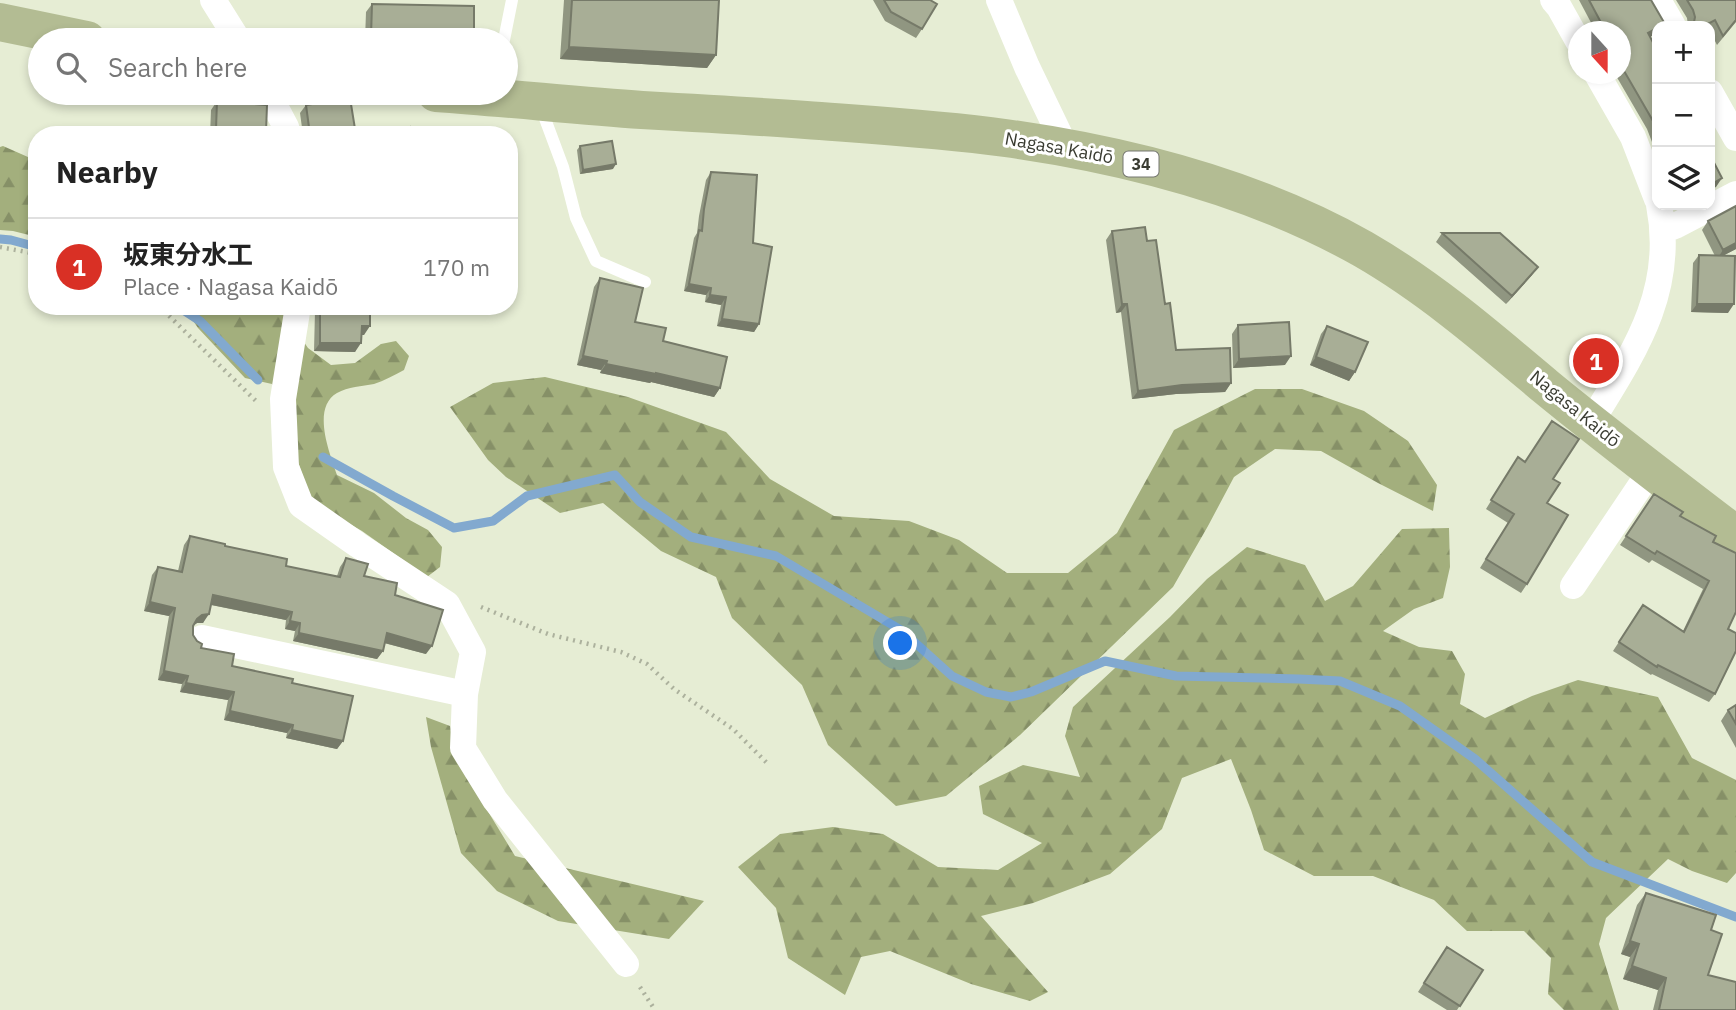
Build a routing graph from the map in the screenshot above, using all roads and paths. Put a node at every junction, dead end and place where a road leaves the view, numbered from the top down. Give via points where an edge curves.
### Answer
1 (213, 0) edge
2 (512, 0) edge
3 (999, 0) edge
4 (1658, 0) edge
5 (1565, 4) edge
6 (1571, 21) edge
7 (1669, 21) edge
8 (0, 22) edge
9 (29, 28) edge
10 (230, 28) edge
11 (506, 28) edge
12 (1603, 84) edge
13 (518, 99) edge
14 (1715, 101) edge
15 (538, 102) junction
16 (274, 105) edge
17 (285, 126) edge
18 (1736, 138) edge
19 (1066, 148) junction
20 (1652, 186) edge
21 (1736, 194) edge
22 (1662, 217) edge
23 (0, 247) edge
24 (28, 252) edge
25 (645, 282) dead end
26 (168, 315) edge
27 (297, 315) edge
28 (285, 422) junction
29 (1591, 422) junction
30 (1651, 470) junction
31 (1736, 535) edge
32 (1573, 586) dead end
33 (449, 607) junction
34 (202, 638) dead end
35 (465, 694) junction
36 (769, 765) dead end
37 (626, 964) dead end

1 - 10 street
2 - 11 lane
3 - 19 street
4 - 7 street
5 - 6 street
8 - 9 main road
12 - 20 street via 1633,137
13 - 15 main road, Nagasa Kaidō / 34
14 - 18 street
15 - 19 main road, Nagasa Kaidō / 34 via 861,124
15 - 25 lane via 563,167 576,218 596,261
16 - 17 street
19 - 29 main road, Nagasa Kaidō / 34 via 1184,176 1314,223 1412,279
21 - 22 street via 1677,225
22 - 29 street via 1664,252 1652,311
23 - 24 path
26 - 28 path via 249,397
27 - 28 street
28 - 33 street via 286,467 301,505
29 - 30 main road, Nagasa Kaidō / 34
30 - 31 main road, Nagasa Kaidō / 34
30 - 32 street
33 - 35 street via 473,652
33 - 36 path via 469,603 548,634 621,652 648,664 674,689 733,729
34 - 35 street
35 - 37 street via 463,748 495,800

